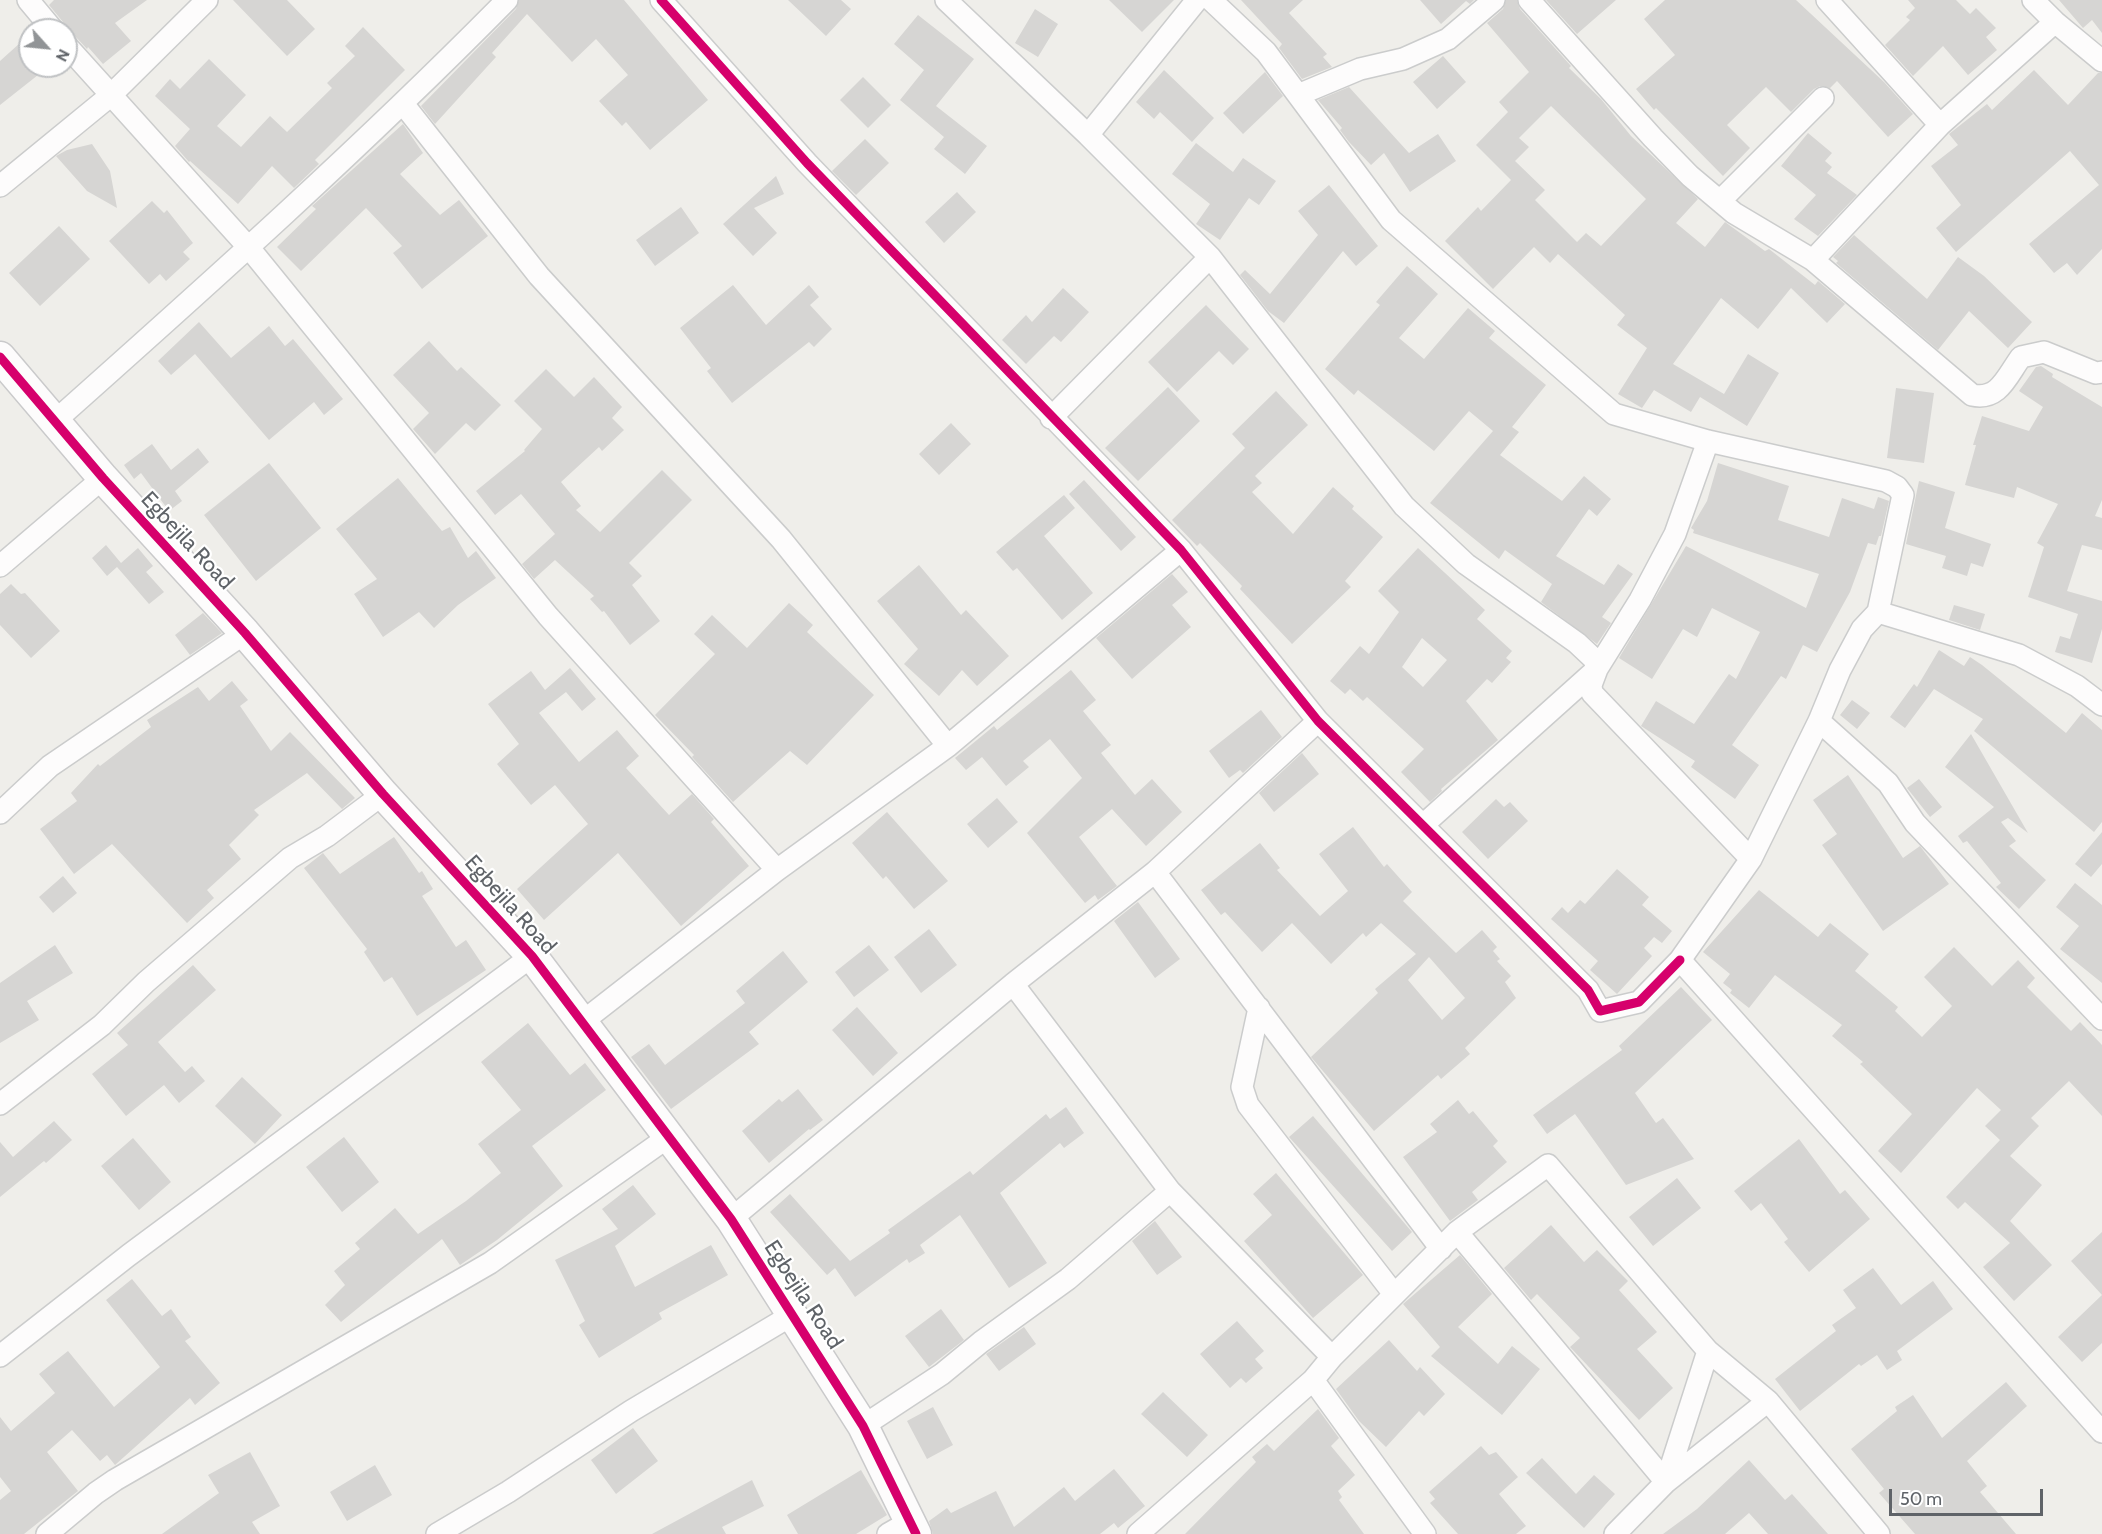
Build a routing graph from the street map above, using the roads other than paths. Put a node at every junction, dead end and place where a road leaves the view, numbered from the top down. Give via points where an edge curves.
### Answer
1 (28, 0) edge
2 (207, 0) edge
3 (507, 0) edge
4 (661, 0) edge
5 (946, 0) edge
6 (1197, 0) edge
7 (1211, 0) edge
8 (1494, 0) edge
9 (1529, 0) edge
10 (1827, 0) edge
11 (2033, 0) edge
12 (43, 18) edge
13 (2055, 22) junction
14 (78, 59) edge
15 (2102, 61) edge
16 (1298, 95) junction
17 (110, 96) junction
18 (1823, 98) dead end
19 (404, 105) junction
20 (1940, 125) junction
21 (1088, 135) junction
22 (0, 186) edge
23 (1720, 201) junction
24 (250, 249) junction
25 (1210, 257) junction
26 (1813, 260) junction
27 (0, 357) edge
28 (2102, 372) edge
29 (1051, 418) junction
30 (55, 421) junction
31 (1708, 441) junction
32 (103, 478) junction
33 (1181, 550) junction
34 (0, 566) edge
35 (1878, 612) junction
36 (245, 633) junction
37 (1597, 669) junction
38 (2102, 705) edge
39 (1318, 721) junction
40 (1819, 721) junction
41 (948, 746) junction
42 (383, 794) junction
43 (0, 813) edge
44 (1423, 825) junction
45 (1751, 859) junction
46 (777, 870) junction
47 (1155, 872) junction
48 (532, 956) junction
49 (1680, 960) junction
50 (1013, 984) junction
51 (1259, 1008) junction
52 (2102, 1019) edge
53 (582, 1022) junction
54 (0, 1104) edge
55 (667, 1138) junction
56 (1170, 1191) junction
57 (731, 1219) junction
58 (1457, 1232) junction
59 (1441, 1249) junction
60 (1394, 1294) junction
61 (792, 1315) junction
62 (1708, 1351) junction
63 (0, 1356) edge
64 (1332, 1357) junction
65 (1313, 1380) junction
66 (1768, 1401) junction
67 (863, 1426) junction
68 (2102, 1432) edge
69 (1666, 1482) junction
70 (1165, 1526) edge
71 (904, 1530) edge
72 (47, 1534) edge
73 (437, 1534) edge
74 (1138, 1534) edge
75 (1425, 1534) edge
76 (1615, 1534) edge
77 (1879, 1534) edge

1 - 12 street
2 - 17 street
3 - 19 street
4 - 29 street via 807,163
5 - 21 street
6 - 21 street
7 - 16 street via 1266,52
8 - 16 street via 1448,39
9 - 23 street via 1653,138
10 - 20 street
11 - 13 street
13 - 15 street
13 - 20 street
14 - 17 street
16 - 31 street via 1391,220 1614,414
17 - 22 street
17 - 24 street
18 - 23 street
19 - 24 street
19 - 41 street via 539,276 781,539
20 - 26 street
21 - 25 street
23 - 26 street
24 - 30 street
24 - 46 street via 548,616
25 - 29 street
25 - 37 street via 1404,506 1466,564 1577,643 1594,659
26 - 28 street via 1972,395 1984,398 1996,393 2020,357 2044,352 2076,367
27 - 30 street, Egbejila Road
29 - 33 street
30 - 32 street, Egbejila Road
31 - 35 street via 1886,481 1897,487 1903,495
31 - 37 street via 1675,534
32 - 34 street
32 - 36 street, Egbejila Road
33 - 39 street
33 - 41 street
35 - 38 street via 2019,655 2077,686
35 - 40 street via 1862,629
36 - 42 street, Egbejila Road
36 - 43 street via 50,766
37 - 44 street
37 - 45 street via 1592,693
39 - 44 street
39 - 47 street
40 - 45 street
40 - 52 street via 1888,783 1916,823
41 - 46 street
42 - 48 street, Egbejila Road
42 - 54 street via 290,858 102,1025
44 - 49 street via 1588,990 1600,1011 1639,1002
45 - 49 street
46 - 53 street
47 - 50 street
47 - 51 street
48 - 53 street, Egbejila Road
48 - 63 street via 129,1255
49 - 68 street
50 - 56 street
50 - 57 street
51 - 59 street
51 - 60 street via 1242,1087 1248,1105
53 - 55 street, Egbejila Road
55 - 57 street, Egbejila Road
55 - 72 street via 490,1263 116,1480
56 - 64 street
56 - 67 street via 1068,1278 942,1374
57 - 61 street, Egbejila Road
58 - 59 street
58 - 62 street via 1548,1164
58 - 69 street
59 - 60 street
60 - 64 street
61 - 67 street, Egbejila Road
61 - 73 street
62 - 66 street
62 - 69 street
64 - 65 street
65 - 70 street
65 - 75 street
66 - 69 street
66 - 77 street
67 - 71 street, Egbejila Road
69 - 76 street
70 - 74 street

